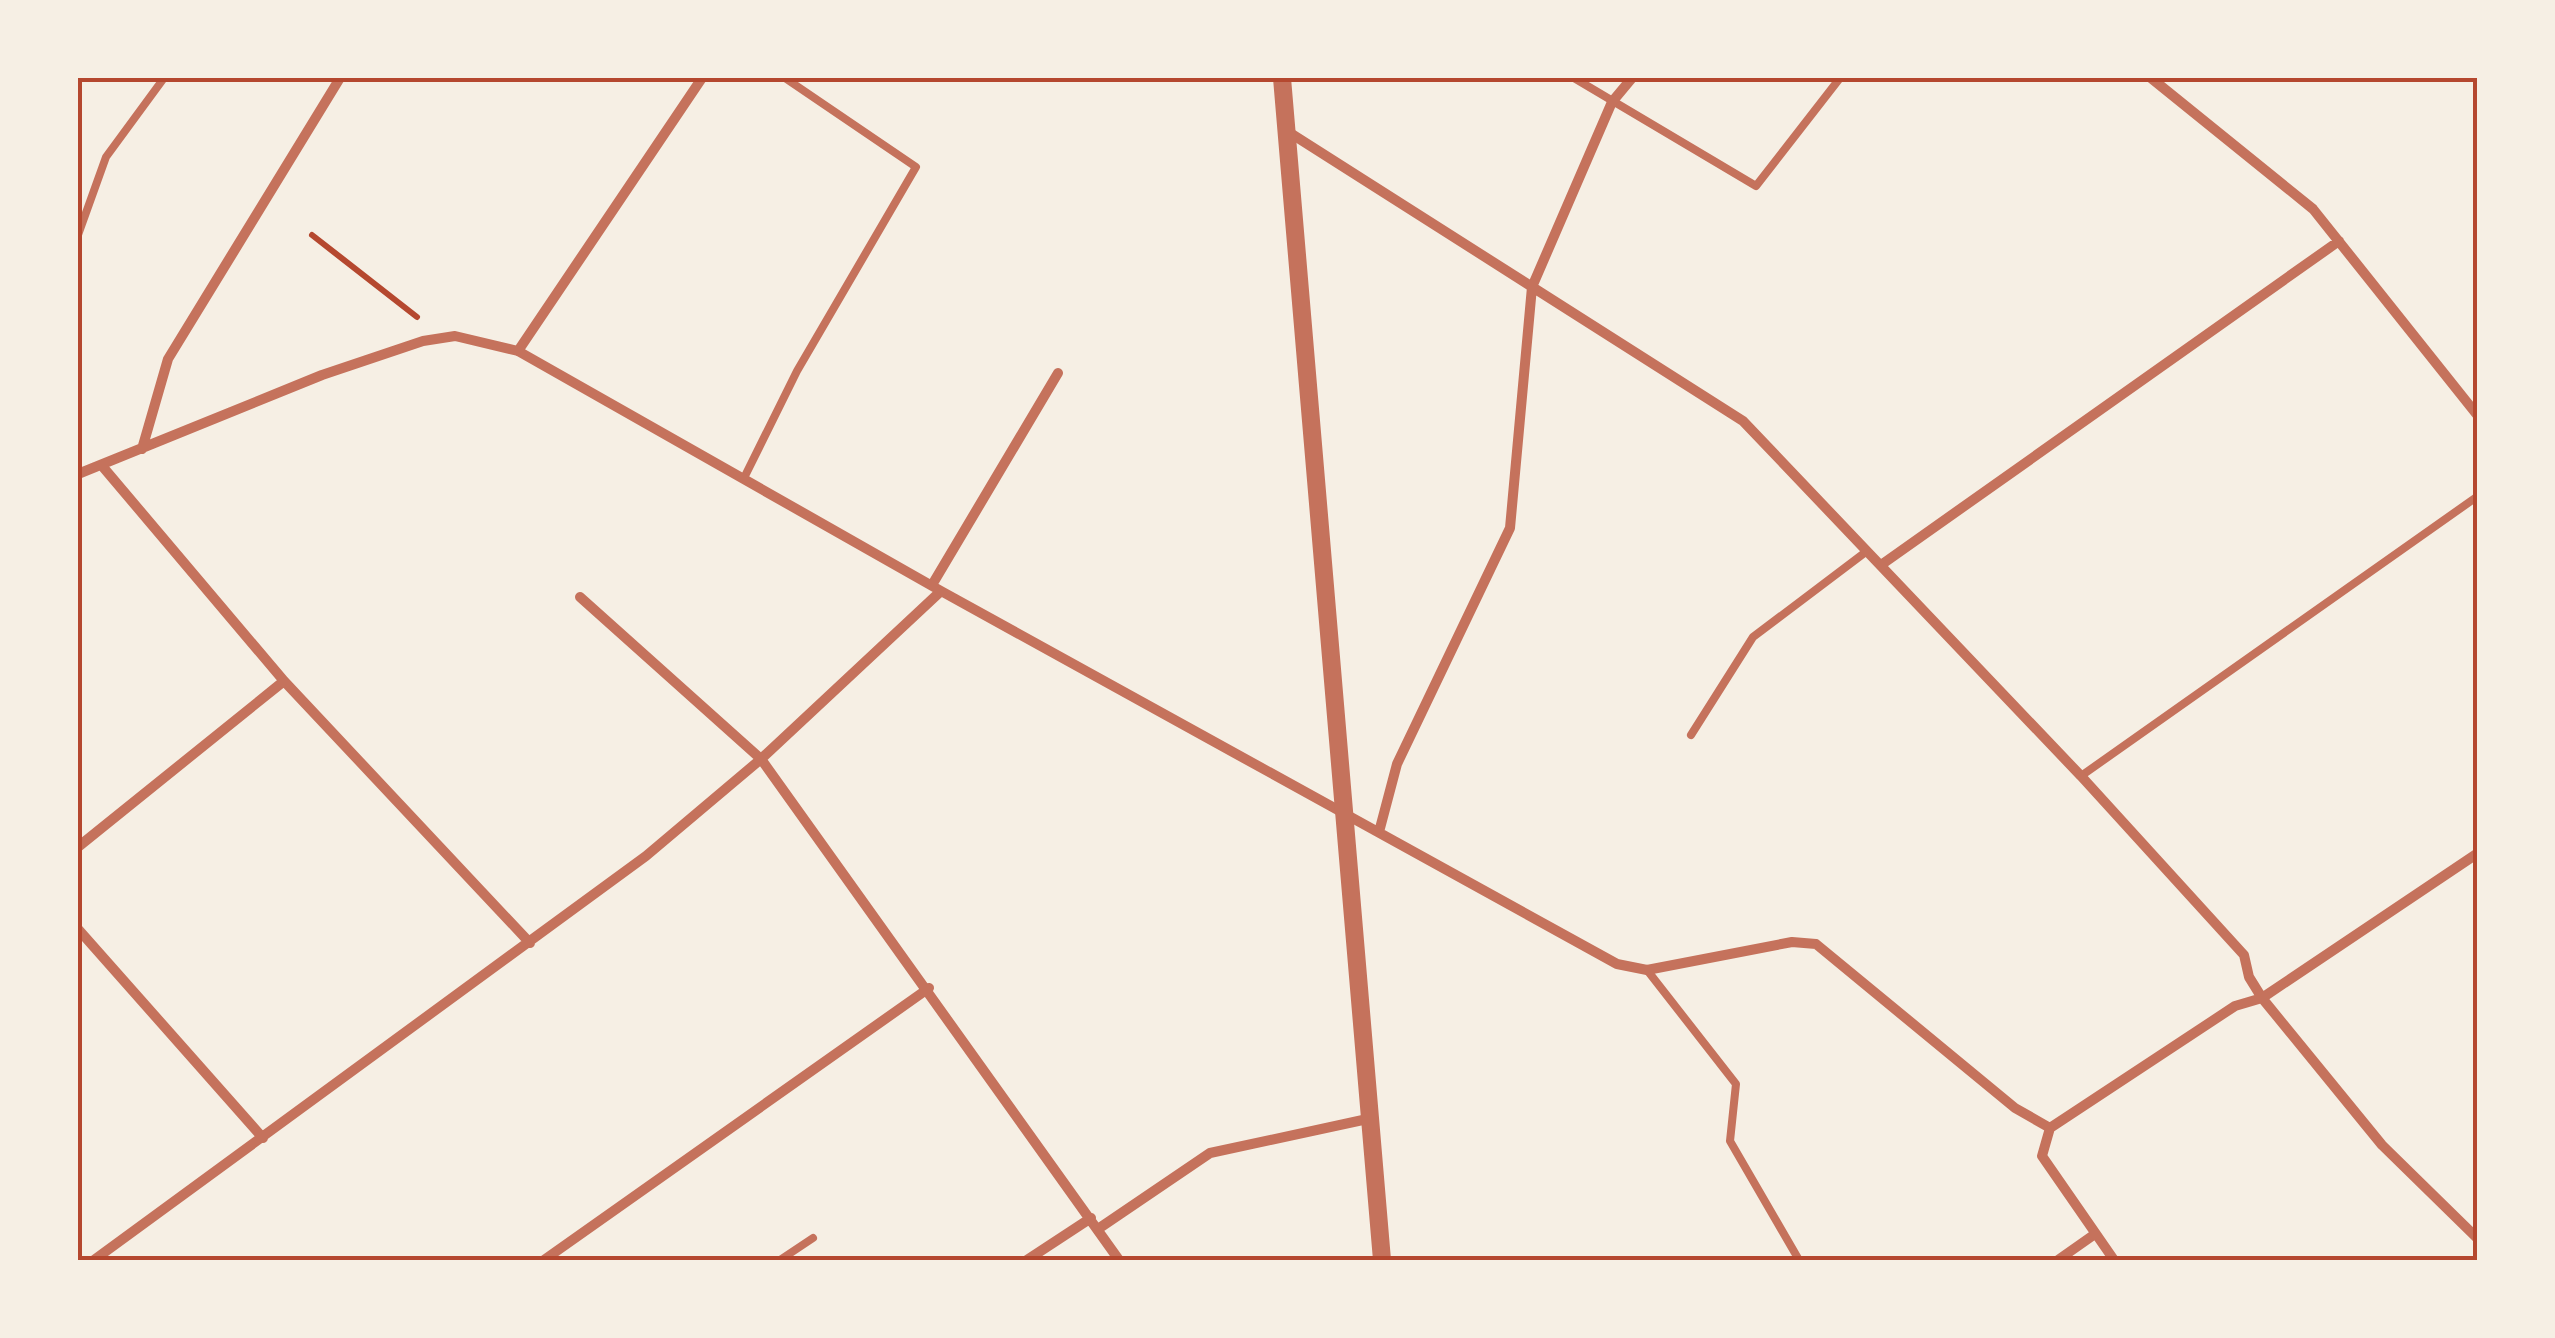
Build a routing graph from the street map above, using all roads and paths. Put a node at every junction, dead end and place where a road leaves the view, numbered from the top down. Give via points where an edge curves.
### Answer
1 (164, 78) edge
2 (340, 78) edge
3 (702, 78) edge
4 (786, 78) edge
5 (1282, 78) edge
6 (1574, 78) edge
7 (1632, 78) edge
8 (1840, 78) edge
9 (2151, 78) edge
10 (1612, 102) junction
11 (1286, 130) junction
12 (78, 235) edge
13 (312, 235) dead end
14 (2338, 241) junction
15 (1532, 287) junction
16 (439, 338) junction
17 (518, 351) junction
18 (1058, 373) dead end
19 (2478, 416) edge
20 (142, 448) junction
21 (103, 467) junction
22 (78, 474) edge
23 (744, 478) junction
24 (2478, 496) edge
25 (1867, 551) junction
26 (1880, 565) junction
27 (937, 588) junction
28 (580, 597) dead end
29 (284, 681) junction
30 (1691, 735) dead end
31 (761, 759) junction
32 (2082, 776) junction
33 (1345, 813) junction
34 (1379, 832) junction
35 (78, 848) edge
36 (2478, 852) edge
37 (78, 928) edge
38 (530, 943) junction
39 (1647, 970) junction
40 (929, 988) junction
41 (2262, 998) junction
42 (1372, 1118) junction
43 (2050, 1128) junction
44 (263, 1138) junction
45 (1091, 1218) junction
46 (1098, 1230) junction
47 (2095, 1234) junction
48 (812, 1238) dead end
49 (2478, 1239) edge
50 (94, 1260) edge
51 (544, 1260) edge
52 (780, 1260) edge
53 (1027, 1260) edge
54 (1119, 1260) edge
55 (1382, 1260) edge
56 (1799, 1260) edge
57 (2058, 1260) edge
58 (2114, 1260) edge

1 - 12 lane via 106,156
2 - 20 street via 168,358
3 - 17 street
4 - 23 lane via 916,167 797,371
5 - 11 street
6 - 10 lane
7 - 10 street
8 - 10 lane via 1756,186
9 - 14 street via 2313,209
10 - 15 street
11 - 15 street
11 - 33 street
13 - 16 path
14 - 19 street
14 - 26 street
15 - 25 street via 1744,421
15 - 34 street via 1510,528 1397,764
16 - 17 street
16 - 20 street via 322,375
17 - 23 street
18 - 27 street
20 - 21 street
21 - 22 street
21 - 29 street
23 - 27 street
24 - 32 lane
25 - 26 street
25 - 30 lane via 1753,637
26 - 32 street
27 - 31 street
27 - 33 street
28 - 31 street
29 - 35 street
29 - 38 street
31 - 38 street
31 - 40 street
32 - 41 street via 2244,955
33 - 34 street
33 - 42 street
34 - 39 street via 1617,964
36 - 41 street
37 - 44 street
38 - 44 street
39 - 43 street via 1792,942 1816,944 2015,1108
39 - 56 lane via 1736,1084 1730,1142
40 - 45 street
40 - 51 street
41 - 43 street via 2235,1006
41 - 49 street via 2382,1146
42 - 46 street via 1210,1153
42 - 55 street
43 - 47 street via 2042,1156
44 - 50 street
45 - 46 street
45 - 53 street
46 - 54 street
47 - 57 street
47 - 58 street
48 - 52 lane

